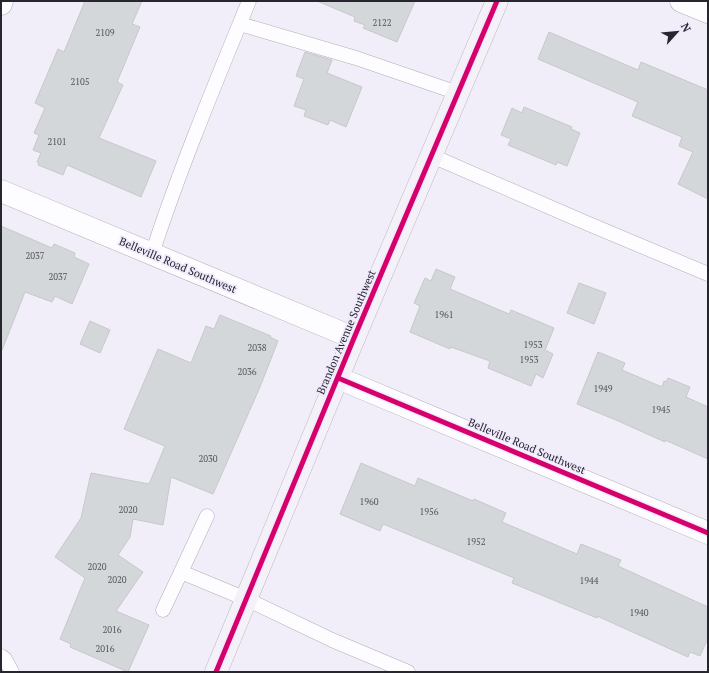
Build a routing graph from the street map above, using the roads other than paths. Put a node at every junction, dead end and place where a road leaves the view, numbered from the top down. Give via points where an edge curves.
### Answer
1 (2, 1) edge
2 (250, 1) edge
3 (497, 1) edge
4 (681, 1) edge
5 (1, 4) edge
6 (708, 12) edge
7 (240, 24) junction
8 (458, 93) junction
9 (432, 156) junction
10 (1, 192) edge
11 (152, 254) junction
12 (708, 274) edge
13 (354, 338) junction
14 (338, 378) junction
15 (207, 516) dead end
16 (708, 533) edge
17 (180, 572) junction
18 (246, 598) junction
19 (163, 610) dead end
20 (1, 656) edge
21 (12, 672) edge
22 (216, 672) edge
23 (408, 672) edge

1 - 5 street
2 - 7 lane
3 - 8 main road, Brandon Avenue Southwest
4 - 6 street
7 - 8 lane via 356,58
7 - 11 lane via 206,104
8 - 9 main road, Brandon Avenue Southwest
9 - 12 lane
9 - 13 main road, Brandon Avenue Southwest
10 - 11 street, Belleville Road Southwest
11 - 13 street, Belleville Road Southwest
13 - 14 main road, Brandon Avenue Southwest
14 - 16 street, Belleville Road Southwest
14 - 18 main road, Brandon Avenue Southwest
15 - 17 lane
17 - 18 lane
17 - 19 lane
18 - 22 main road, Brandon Avenue Southwest
18 - 23 lane via 332,640
20 - 21 lane

